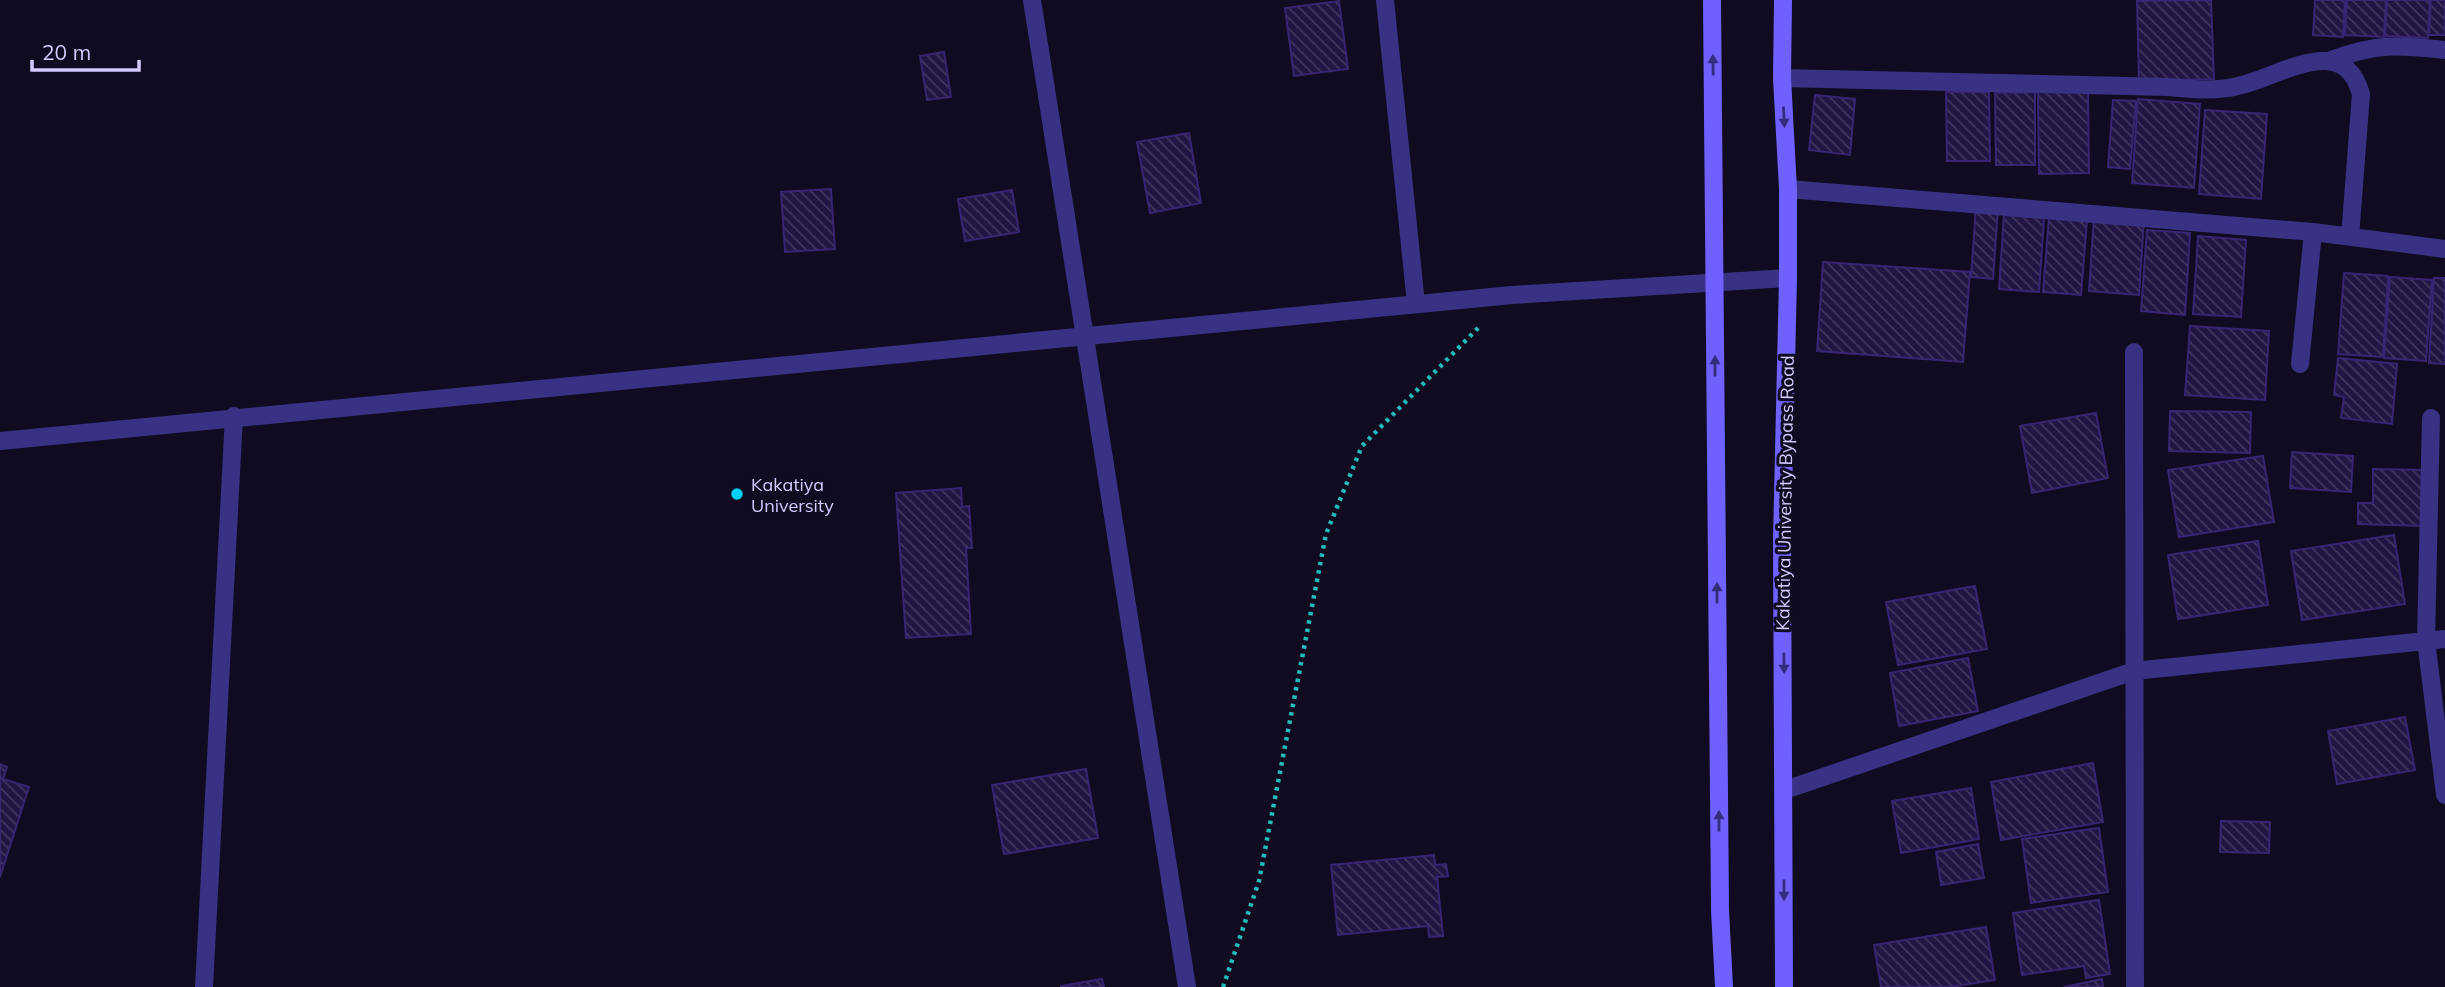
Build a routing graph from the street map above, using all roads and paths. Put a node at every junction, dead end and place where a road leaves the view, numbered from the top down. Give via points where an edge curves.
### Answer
1 (1032, 0) edge
2 (1385, 0) edge
3 (1712, 0) edge
4 (1783, 0) edge
5 (2445, 50) edge
6 (2331, 60) junction
7 (1782, 78) junction
8 (1788, 189) junction
9 (2313, 232) junction
10 (2350, 237) junction
11 (2445, 249) edge
12 (1788, 278) junction
13 (1715, 283) junction
14 (1511, 295) junction
15 (1416, 304) junction
16 (1083, 336) junction
17 (2134, 352) dead end
18 (2300, 364) dead end
19 (234, 416) junction
20 (2431, 418) dead end
21 (0, 441) edge
22 (2445, 639) edge
23 (2426, 640) junction
24 (2134, 671) junction
25 (1785, 790) junction
26 (2445, 795) edge
27 (204, 987) edge
28 (1187, 987) edge
29 (1223, 987) edge
30 (1724, 987) edge
31 (1784, 987) edge
32 (2135, 987) edge

1 - 16 street
2 - 15 street
13 -> 3 main road
4 - 7 main road, Kakatiya University Bypass Road
5 - 6 street via 2392,44
6 - 7 street via 2313,61 2214,91
6 - 10 street via 2347,67 2361,94
7 -> 8 main road, Kakatiya University Bypass Road
8 - 9 street
8 - 12 main road, Kakatiya University Bypass Road
9 - 10 street
9 - 18 street
10 - 11 street
12 - 13 street
12 -> 25 main road, Kakatiya University Bypass Road
13 - 14 street
30 -> 13 main road
14 - 15 street
14 - 29 path via 1362,446 1326,534 1259,881
15 - 16 street
16 - 19 street
16 - 28 street
17 - 24 street
19 - 21 street
19 - 27 street
20 - 23 street
22 - 23 street
23 - 24 street
23 - 26 street
24 - 25 street
24 - 32 street
25 -> 31 main road, Kakatiya University Bypass Road

